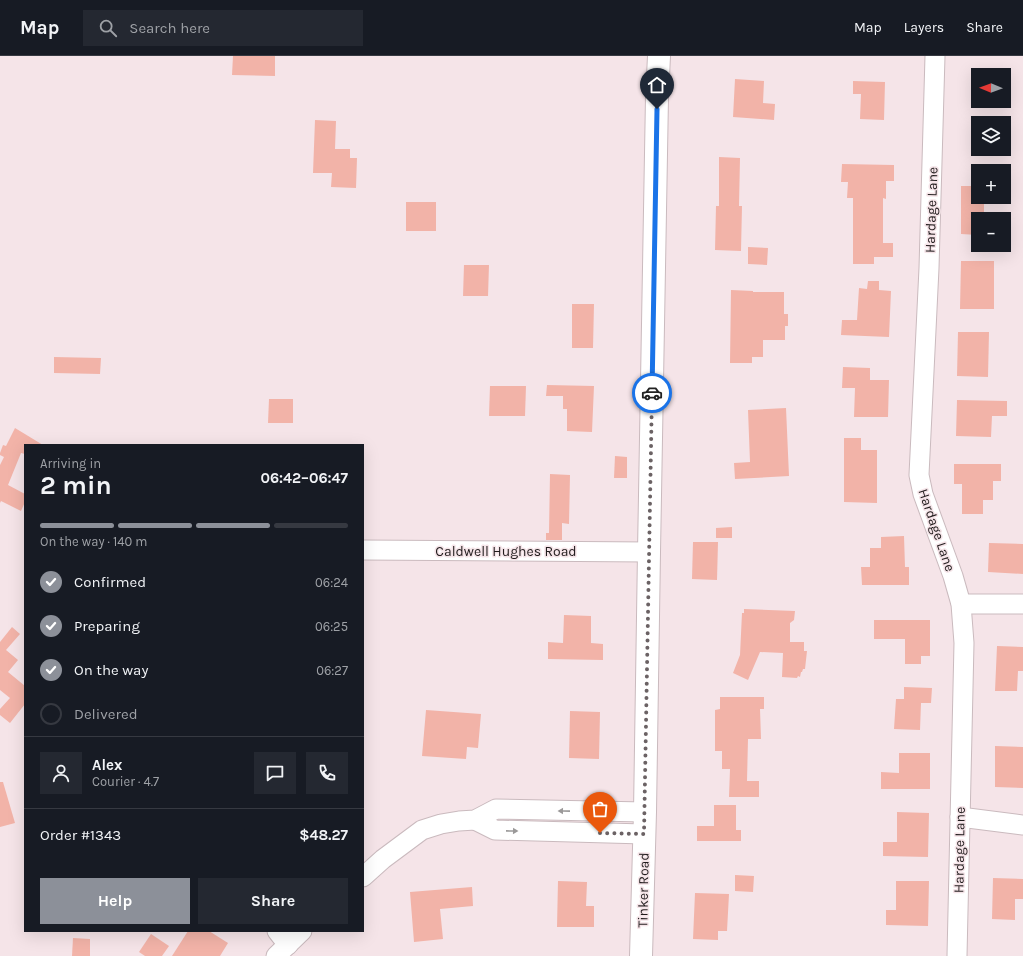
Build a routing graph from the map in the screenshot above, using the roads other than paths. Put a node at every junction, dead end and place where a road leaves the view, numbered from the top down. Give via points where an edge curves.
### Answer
1 (659, 56) edge
2 (935, 56) edge
3 (364, 550) edge
4 (649, 552) junction
5 (961, 604) junction
6 (1023, 604) edge
7 (645, 812) junction
8 (960, 817) junction
9 (475, 820) junction
10 (1023, 825) edge
11 (644, 834) junction
12 (364, 875) edge
13 (300, 932) edge
14 (280, 944) edge
15 (641, 956) edge
16 (957, 956) edge

1 - 4 main road, Tinker Road
2 - 5 street, Hardage Lane via 930,268 919,475 923,494
3 - 4 street, Caldwell Hughes Road
4 - 7 main road, Tinker Road
5 - 6 street
5 - 8 street, Hardage Lane via 964,643
7 -> 9 street via 496,810
7 - 11 main road, Tinker Road
8 - 10 street
8 - 16 street, Hardage Lane
9 -> 11 street via 495,830
9 - 12 street via 441,824 422,830
11 - 15 main road, Tinker Road
13 - 14 street

